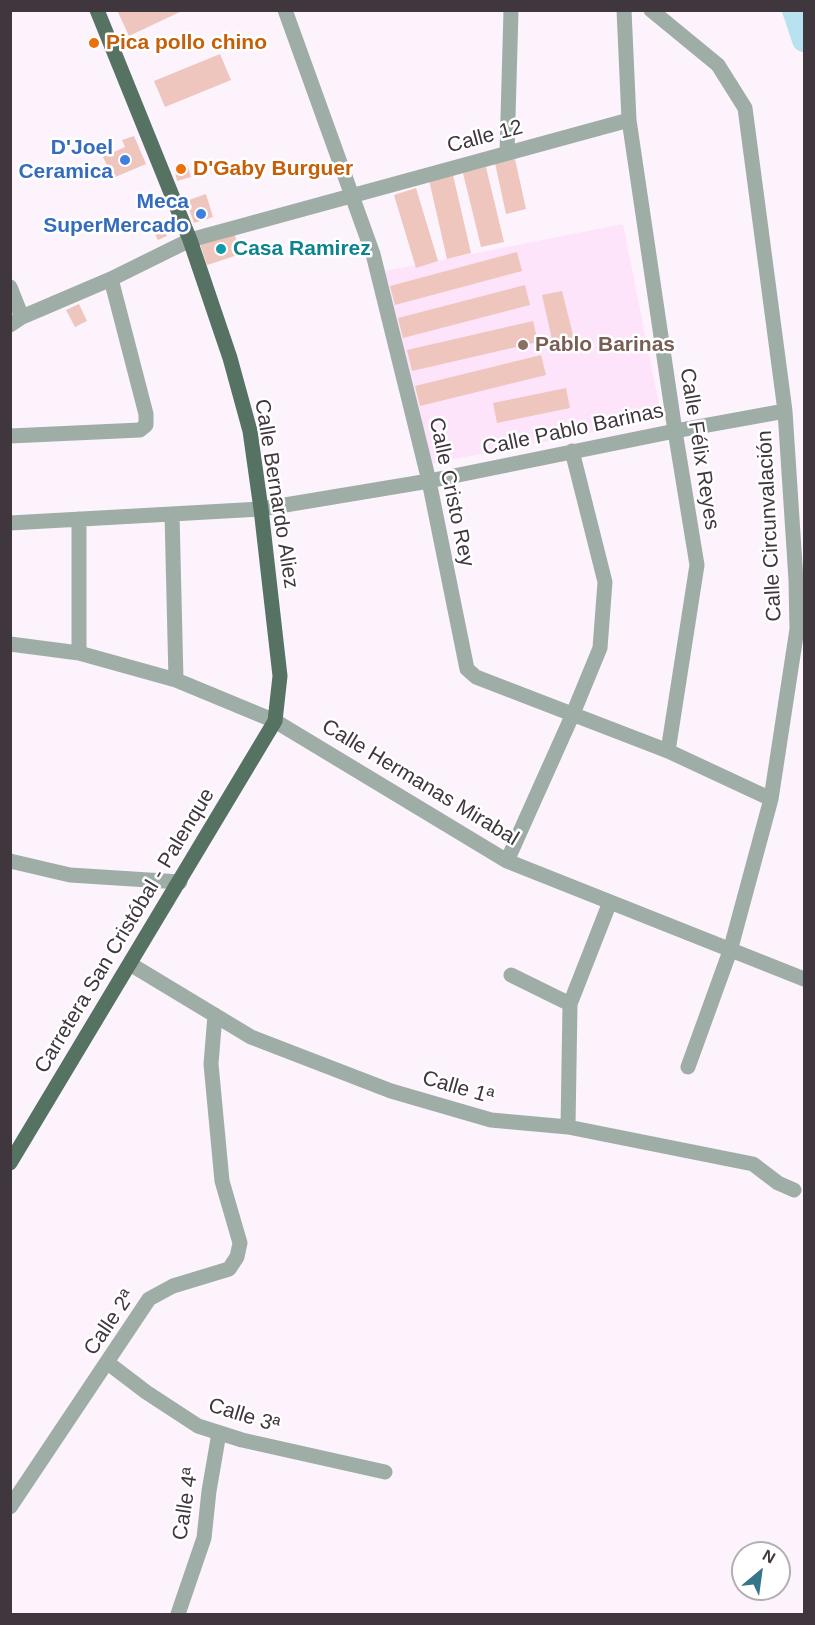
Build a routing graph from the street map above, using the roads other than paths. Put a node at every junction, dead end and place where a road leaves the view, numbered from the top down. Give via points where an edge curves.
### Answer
1 (97, 10) edge
2 (285, 10) edge
3 (511, 10) edge
4 (624, 10) edge
5 (651, 10) edge
6 (629, 120) junction
7 (507, 153) junction
8 (352, 195) junction
9 (190, 240) junction
10 (111, 279) junction
11 (10, 287) edge
12 (16, 321) edge
13 (785, 411) junction
14 (675, 431) junction
15 (10, 436) edge
16 (572, 452) junction
17 (429, 481) junction
18 (261, 509) junction
19 (172, 514) junction
20 (79, 519) junction
21 (10, 523) edge
22 (10, 644) edge
23 (79, 652) junction
24 (176, 680) junction
25 (572, 716) junction
26 (275, 721) junction
27 (668, 751) junction
28 (771, 799) junction
29 (10, 861) edge
30 (507, 861) junction
31 (180, 882) junction
32 (610, 902) junction
33 (730, 951) junction
34 (130, 964) junction
35 (511, 975) dead end
36 (804, 979) edge
37 (570, 1004) junction
38 (215, 1015) junction
39 (688, 1067) dead end
40 (568, 1127) junction
41 (10, 1163) edge
42 (794, 1190) dead end
43 (108, 1363) junction
44 (219, 1433) junction
45 (385, 1472) dead end
46 (10, 1507) edge
47 (177, 1614) edge

1 - 9 main road, Calle Bernardo Aliez
2 - 8 street, Calle Cristo Rey
3 - 7 street
4 - 6 street, Calle Félix Reyes
5 - 13 street, Calle Circunvalación via 718,65 745,108
6 - 7 street, Calle 12
6 - 14 street, Calle Félix Reyes
7 - 8 street, Calle 12
8 - 9 street, Calle 12
8 - 17 street, Calle Cristo Rey via 373,254
9 - 10 street, Calle 12
9 - 18 main road, Calle Bernardo Aliez via 247,421
10 - 12 street, Calle 12
10 - 15 street via 146,425 140,430
11 - 12 street
13 - 14 street, Calle Pablo Barinas
13 - 28 street, Calle Circunvalación via 797,629
14 - 16 street, Calle Pablo Barinas
14 - 27 street, Calle Félix Reyes via 697,566
16 - 17 street, Calle Pablo Barinas
16 - 25 street via 605,582 600,648
17 - 18 street, Calle Pablo Barinas
17 - 25 street, Calle Cristo Rey via 467,669 476,677
18 - 19 street, Calle Pablo Barinas
18 - 26 main road, Calle Bernardo Aliez via 280,676
19 - 20 street, Calle Pablo Barinas
19 - 24 street
20 - 21 street, Calle Pablo Barinas
20 - 23 street
22 - 23 street, Calle Hermanas Mirabal
23 - 24 street, Calle Hermanas Mirabal
24 - 26 street, Calle Hermanas Mirabal
25 - 27 street, Calle Cristo Rey
25 - 30 street
26 - 30 street, Calle Hermanas Mirabal
26 - 31 main road, Carretera San Cristóbal - Palenque
27 - 28 street, Calle Cristo Rey
28 - 33 street, Calle Circunvalación
29 - 31 street via 70,875
30 - 32 street, Calle Hermanas Mirabal
31 - 34 main road, Carretera San Cristóbal - Palenque
32 - 33 street, Calle Hermanas Mirabal
32 - 37 street
33 - 36 street, Calle Hermanas Mirabal
33 - 39 street, Calle Circunvalación
34 - 38 street, Calle 1ª
34 - 41 main road, Carretera San Cristóbal - Palenque
35 - 37 street
37 - 40 street
38 - 40 street, Calle 1ª via 251,1037 391,1091 491,1120
38 - 43 street, Calle 2ª via 211,1064 219,1158 240,1243 237,1257 229,1269 173,1286 150,1299
40 - 42 street, Calle 1ª via 753,1164 778,1184
43 - 44 street, Calle 3ª via 198,1426
43 - 46 street, Calle 2ª
44 - 45 street, Calle 3ª
44 - 47 street, Calle 4ª via 204,1538

